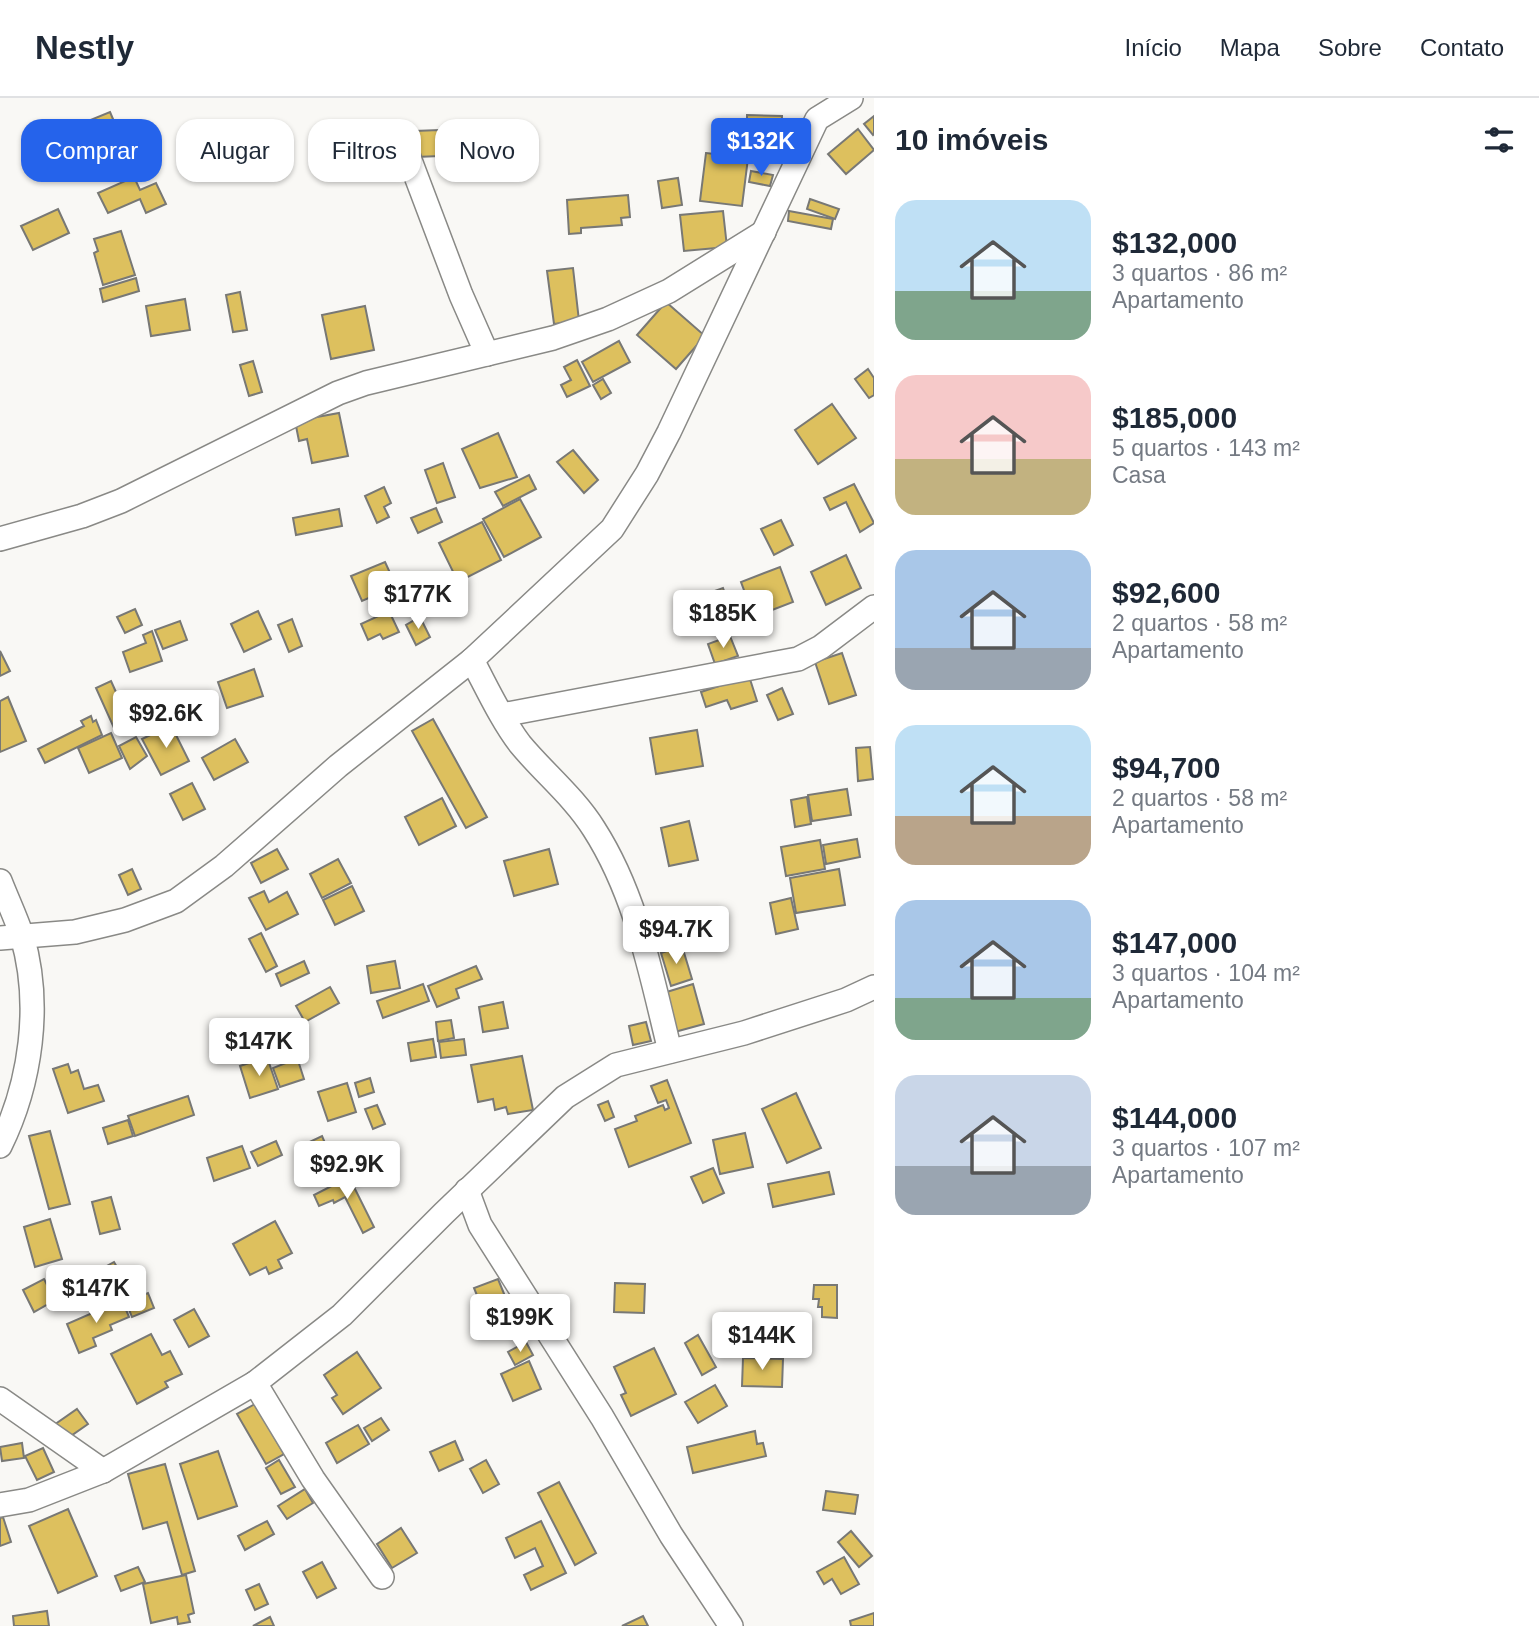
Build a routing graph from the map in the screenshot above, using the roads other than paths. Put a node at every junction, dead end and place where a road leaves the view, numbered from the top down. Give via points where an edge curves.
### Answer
1 (850, 98) edge
2 (820, 109) edge
3 (418, 182) edge
4 (764, 232) junction
5 (487, 354) junction
6 (0, 539) edge
7 (874, 607) edge
8 (472, 660) junction
9 (502, 715) junction
10 (0, 881) edge
11 (11, 937) edge
12 (874, 987) edge
13 (670, 1051) junction
14 (0, 1146) edge
15 (467, 1190) junction
16 (444, 1213) junction
17 (480, 1225) junction
18 (255, 1384) junction
19 (0, 1399) edge
20 (103, 1471) junction
21 (0, 1506) edge
22 (382, 1577) dead end
23 (731, 1626) edge

1 - 2 street
2 - 4 street
3 - 5 street
4 - 5 street via 669,291 608,319
4 - 8 street via 669,432 612,529
5 - 6 street via 338,393 121,501
7 - 9 street via 798,659
8 - 9 street
8 - 11 street via 176,901 75,932
9 - 13 street via 519,742 578,806 616,871 638,920
10 - 11 street
11 - 14 street via 29,981 31,1025 26,1077
12 - 13 street via 744,1033
13 - 15 street via 616,1065 565,1097
15 - 16 street
15 - 17 street
16 - 17 street
16 - 18 street via 342,1315
17 - 23 street
18 - 20 street
18 - 22 street via 313,1479
19 - 20 street
20 - 21 street via 29,1500

